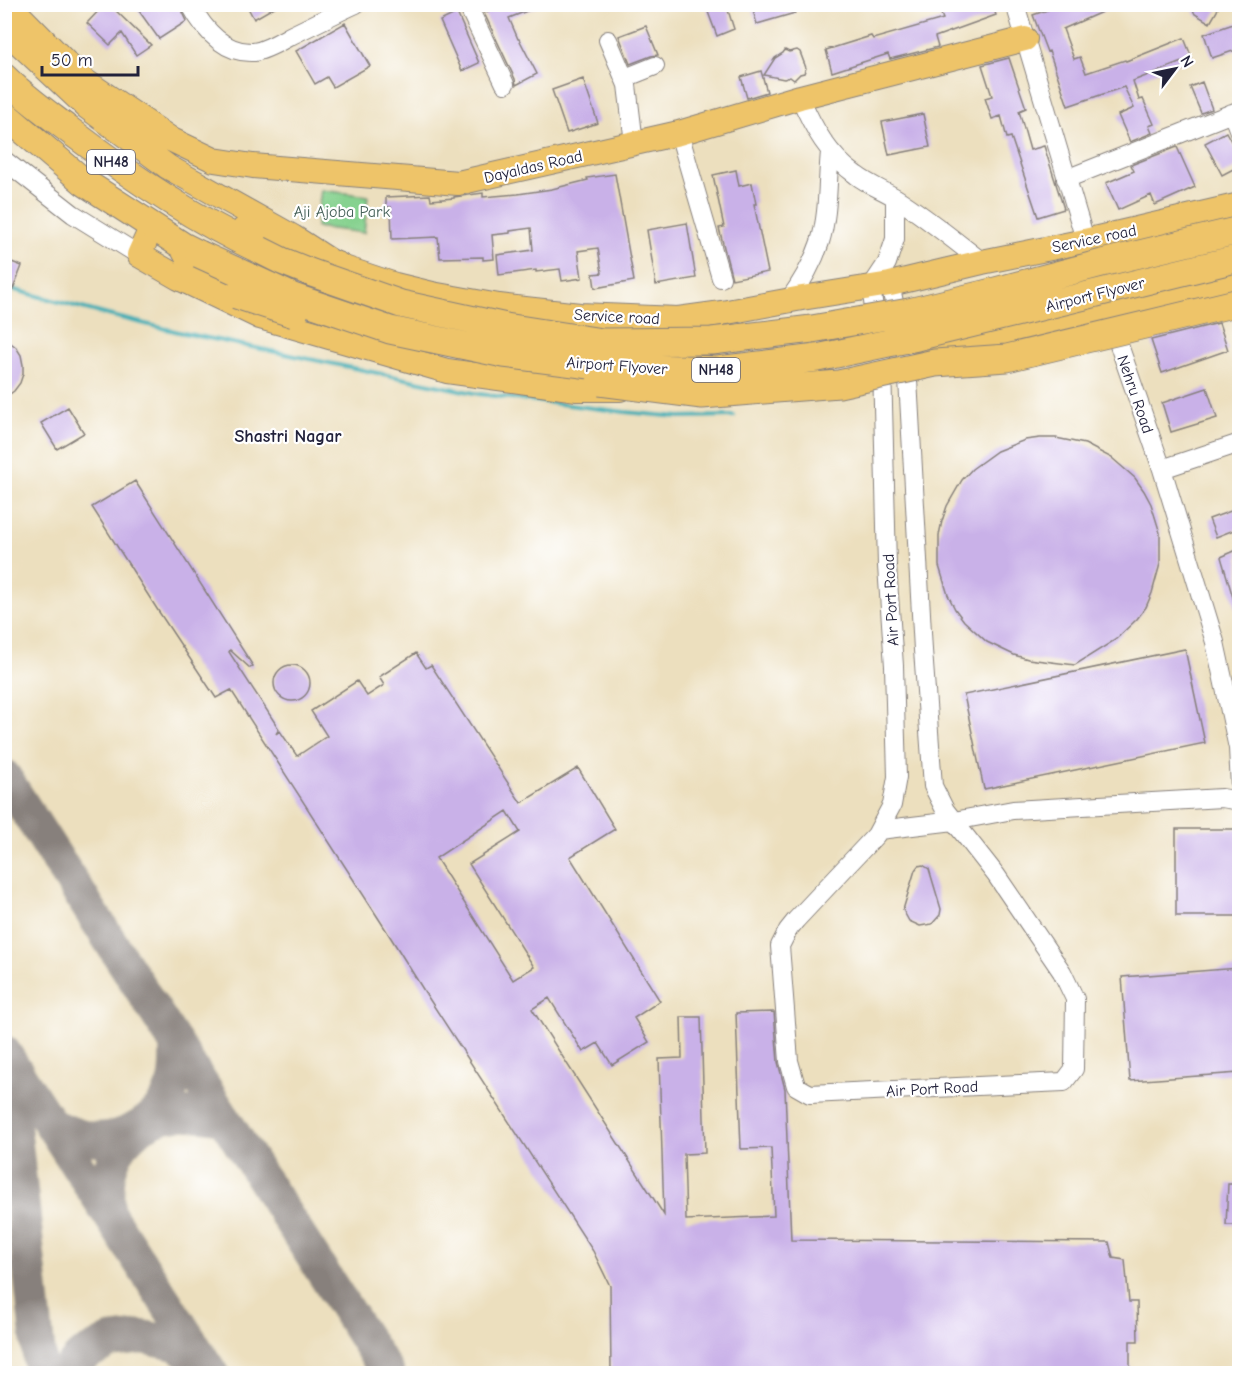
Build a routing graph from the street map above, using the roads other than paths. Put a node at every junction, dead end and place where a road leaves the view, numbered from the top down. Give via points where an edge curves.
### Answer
1 (8, 4) edge
2 (190, 4) edge
3 (467, 4) edge
4 (1015, 4) edge
5 (344, 7) edge
6 (4, 28) edge
7 (608, 39) dead end
8 (1025, 39) junction
9 (54, 64) junction
10 (654, 66) dead end
11 (4, 77) edge
12 (625, 78) junction
13 (505, 84) dead end
14 (800, 98) junction
15 (1236, 112) edge
16 (4, 114) edge
17 (679, 133) junction
18 (1239, 134) edge
19 (634, 143) junction
20 (830, 152) junction
21 (4, 160) edge
22 (1066, 179) junction
23 (895, 198) junction
24 (1239, 205) edge
25 (1197, 215) junction
26 (152, 226) junction
27 (1239, 230) edge
28 (226, 233) junction
29 (1085, 241) junction
30 (191, 250) junction
31 (139, 255) junction
32 (1239, 258) edge
33 (982, 262) junction
34 (338, 266) junction
35 (1239, 277) edge
36 (721, 278) dead end
37 (1213, 282) junction
38 (881, 285) junction
39 (789, 300) junction
40 (1239, 302) edge
41 (1106, 308) junction
42 (907, 361) junction
43 (882, 365) junction
44 (1239, 443) edge
45 (1162, 468) junction
46 (1239, 748) edge
47 (1239, 787) edge
48 (1239, 801) edge
49 (954, 821) junction
50 (879, 830) junction

1 - 9 main road
2 - 5 street via 200,23 221,44 255,52
3 - 13 street
4 - 8 street, Nehru Road
6 - 9 main road
7 - 12 street
8 - 14 main road, Dayaldas Road
8 - 22 street, Nehru Road
9 - 19 main road, Dayaldas Road via 171,140 214,160 253,166 458,183
9 - 34 main road, Service road via 87,107 168,167
10 - 12 street
11 - 28 highway, NH48 via 106,158
12 - 19 street
14 - 17 main road, Dayaldas Road
14 - 20 street
15 - 18 street
15 - 22 street
16 - 26 highway, NH48 via 84,182
17 - 19 main road, Dayaldas Road
17 - 36 street
20 - 23 street via 855,175
20 - 39 street via 820,241
21 - 31 street via 73,214
22 - 29 street, Nehru Road
23 - 33 street
23 - 38 street via 895,239
24 - 25 main road, Service road
25 - 29 main road, Service road
25 - 37 main road
26 - 30 highway, NH48
26 - 31 main road
27 - 28 highway, Airport Flyover / NH48, bridge via 909,312 712,341 602,342 506,327 401,303 312,273
28 - 34 highway via 245,230
29 - 33 main road, Service road
29 - 41 street, Nehru Road
30 - 32 highway, Airport Flyover / NH48, bridge via 293,297 390,330 504,354 606,367 717,370 818,358
30 - 40 highway, bridge via 197,273 236,294 414,352 488,368 702,395 839,384 935,363 1007,358
31 - 43 main road via 260,317 447,371 577,389 713,388 816,380
33 - 38 main road, Service road
34 - 39 main road, Service road via 432,294 580,315 678,319
35 - 37 main road
37 - 41 main road
38 - 39 main road, Service road
38 - 42 street, Air Port Road
38 - 43 street, Air Port Road
41 - 42 main road
41 - 45 street, Nehru Road
42 - 43 main road
42 - 49 street, Air Port Road via 933,786
43 - 50 street, Air Port Road via 897,777 892,805
44 - 45 street
45 - 46 street, Nehru Road via 1215,642
46 - 47 street, Nehru Road
48 - 49 street via 1222,798 1013,810
49 - 50 street
49 - 50 street, Air Port Road via 1062,972 1075,999 1074,1069 1064,1082 810,1094 796,1086 789,1061 780,946 796,920

